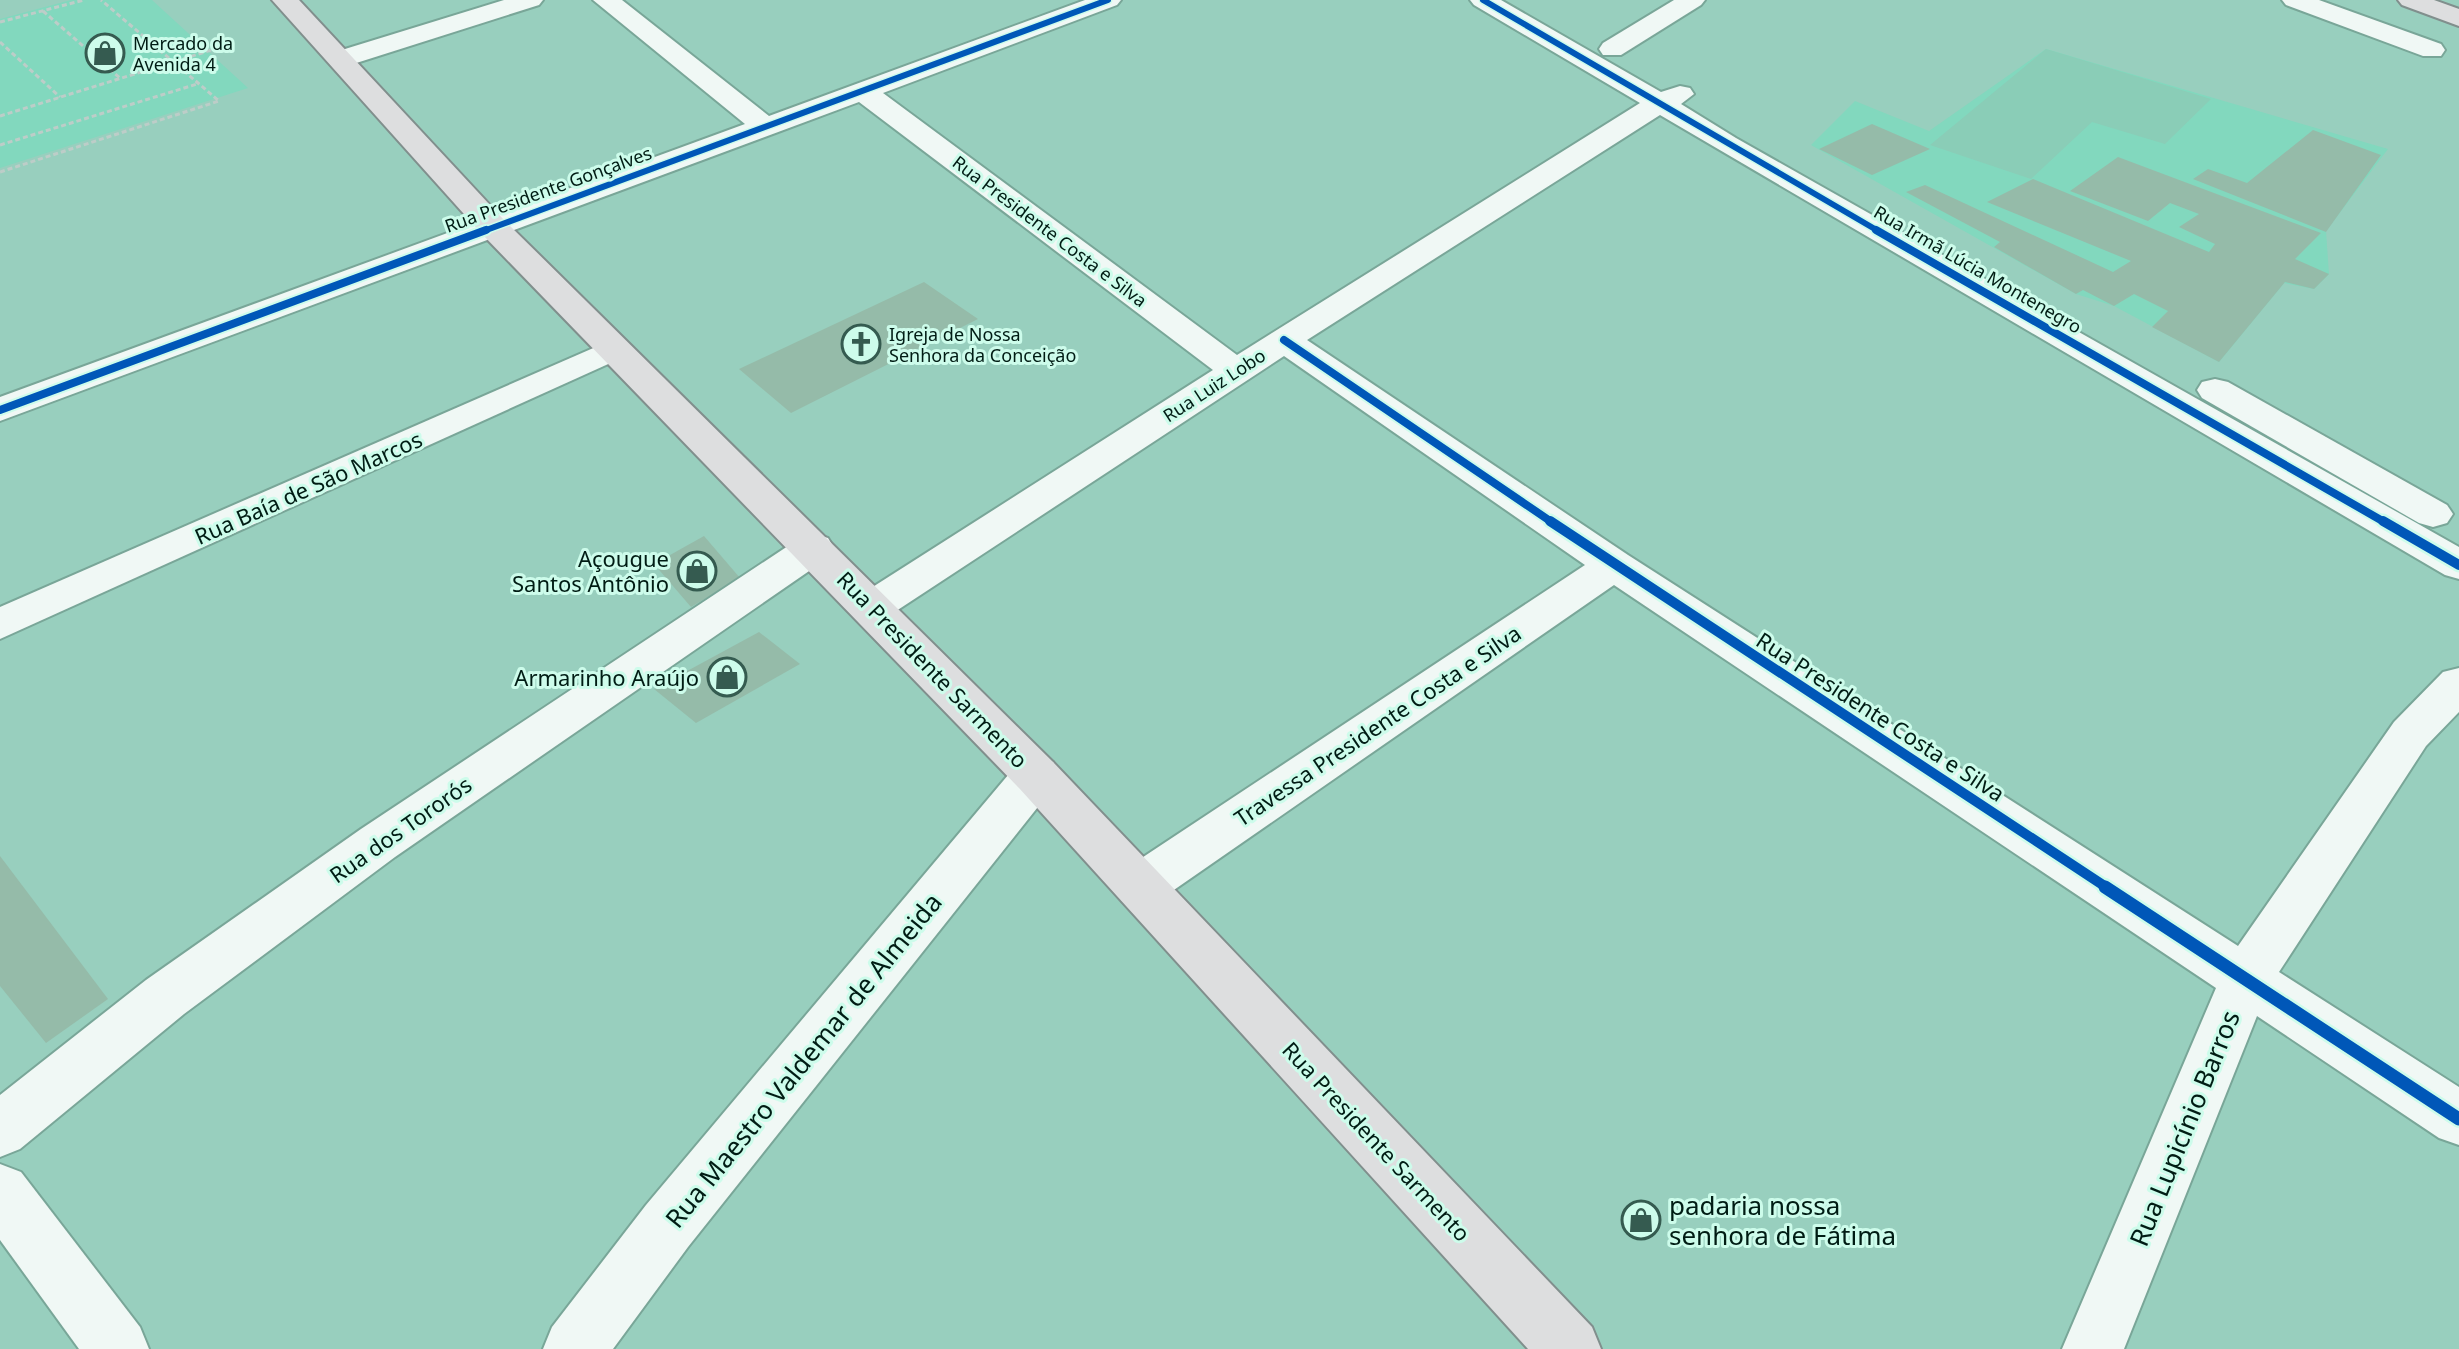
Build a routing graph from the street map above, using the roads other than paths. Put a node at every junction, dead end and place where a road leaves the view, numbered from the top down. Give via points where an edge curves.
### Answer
1 (285, 0) edge
2 (530, 0) edge
3 (606, 0) edge
4 (1108, 0) edge
5 (1483, 0) edge
6 (1525, 0) edge
7 (1692, 0) edge
8 (2295, 0) edge
9 (2411, 0) edge
10 (2459, 18) edge
11 (1612, 49) junction
12 (2432, 50) dead end
13 (341, 59) junction
14 (864, 92) junction
15 (1670, 98) junction
16 (766, 127) junction
17 (492, 226) junction
18 (1284, 340) junction
19 (614, 349) junction
20 (1237, 371) junction
21 (0, 410) edge
22 (2459, 529) edge
23 (814, 548) junction
24 (1614, 565) junction
25 (2459, 565) edge
26 (872, 607) junction
27 (0, 624) edge
28 (2459, 684) edge
29 (1036, 775) junction
30 (1140, 886) junction
31 (2246, 978) junction
32 (2459, 1119) edge
33 (0, 1130) edge
34 (0, 1192) edge
35 (118, 1349) edge
36 (574, 1349) edge
37 (1570, 1349) edge
38 (2093, 1349) edge

1 - 13 main road, Rua Presidente Sarmento
2 - 13 street
3 - 16 street
4 - 14 street, Rua Presidente Gonçalves
5 - 15 street, Rua Irmã Lúcia Montenegro
6 - 11 street, Rua Irmã Lúcia Montenegro
7 - 11 street
8 - 12 street
9 - 10 main road
11 - 15 street, Rua Irmã Lúcia Montenegro
13 - 17 main road, Rua Presidente Sarmento
14 - 16 street, Rua Presidente Gonçalves
14 - 20 street, Rua Presidente Costa e Silva
15 - 18 street, Rua Luiz Lobo
15 - 22 street, Rua Irmã Lúcia Montenegro via 2311,443
15 - 25 street, Rua Irmã Lúcia Montenegro
16 - 17 street, Rua Presidente Gonçalves
17 - 19 main road, Rua Presidente Sarmento
17 - 21 street, Rua Presidente Gonçalves
18 - 20 street, Rua Luiz Lobo
18 - 24 street, Rua Presidente Costa e Silva
19 - 23 main road, Rua Presidente Sarmento
19 - 27 street, Rua Baía de São Marcos
20 - 26 street, Rua Luiz Lobo
23 - 26 main road, Rua Presidente Sarmento
23 - 33 street, Rua dos Tororós via 366,852 165,997
24 - 30 street, Travessa Presidente Costa e Silva
24 - 31 street, Rua Presidente Costa e Silva
26 - 29 main road, Rua Presidente Sarmento
28 - 31 street, Rua Lupicínio Barros via 2410,734
29 - 30 main road, Rua Presidente Sarmento
29 - 36 street, Rua Maestro Valdemar de Almeida via 667,1226
30 - 37 main road, Rua Presidente Sarmento
31 - 32 street, Rua Presidente Costa e Silva
31 - 38 street, Rua Lupicínio Barros
34 - 35 street

